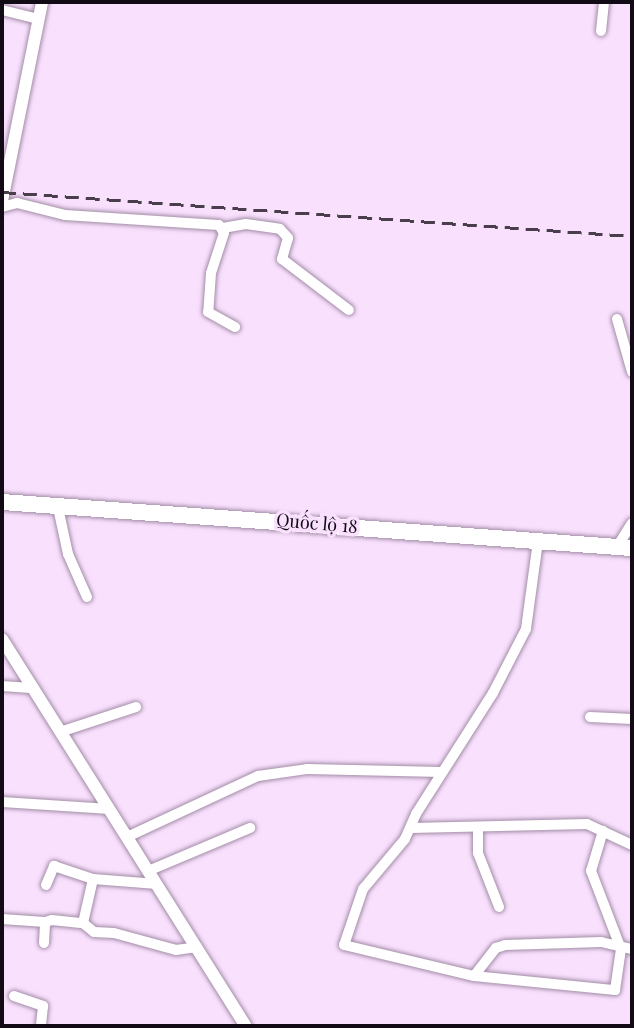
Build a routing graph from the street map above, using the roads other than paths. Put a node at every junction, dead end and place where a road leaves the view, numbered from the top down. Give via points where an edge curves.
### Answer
1 (42, 2) edge
2 (604, 2) edge
3 (2, 10) edge
4 (39, 19) junction
5 (601, 31) dead end
6 (2, 201) edge
7 (2, 207) edge
8 (223, 228) junction
9 (349, 310) dead end
10 (617, 319) dead end
11 (235, 327) dead end
12 (632, 372) edge
13 (2, 502) edge
14 (57, 502) junction
15 (632, 523) edge
16 (538, 541) junction
17 (625, 548) edge
18 (87, 597) dead end
19 (2, 639) edge
20 (2, 686) edge
21 (34, 688) junction
22 (136, 707) dead end
23 (590, 717) dead end
24 (632, 719) edge
25 (63, 732) junction
26 (442, 772) junction
27 (2, 802) edge
28 (110, 809) junction
29 (478, 827) junction
30 (250, 828) dead end
31 (411, 828) junction
32 (603, 831) junction
33 (127, 837) junction
34 (632, 845) edge
35 (148, 871) junction
36 (93, 879) junction
37 (157, 884) junction
38 (46, 885) dead end
39 (499, 907) dead end
40 (2, 919) edge
41 (45, 922) junction
42 (83, 923) junction
43 (44, 943) dead end
44 (620, 946) junction
45 (197, 947) junction
46 (632, 949) edge
47 (474, 976) junction
48 (14, 996) dead end
49 (41, 1026) edge
50 (246, 1026) edge

1 - 4 street
2 - 5 street
3 - 4 street
4 - 6 street
7 - 8 street via 17,203 65,215
8 - 9 street via 246,224 280,229 288,238 282,259
8 - 11 street via 208,312
10 - 12 street
13 - 14 highway, Quốc lộ 18
14 - 16 highway, Quốc lộ 18
14 - 18 street via 68,554
15 - 17 street
16 - 17 highway, Quốc lộ 18
16 - 26 street via 526,629 493,693
19 - 21 street
20 - 21 street
21 - 25 street
22 - 25 street
23 - 24 street
25 - 28 street
26 - 31 street
26 - 33 street via 307,769 258,776
27 - 28 street
28 - 33 street
29 - 31 street
29 - 32 street via 587,824
29 - 39 street via 478,853
30 - 35 street
31 - 47 street via 363,889 344,944
32 - 34 street
32 - 44 street via 591,871
33 - 35 street
35 - 37 street
36 - 37 street
36 - 38 street via 54,866
36 - 42 street
37 - 45 street
40 - 41 street
41 - 42 street
41 - 43 street
42 - 45 street via 97,933 114,933 176,950
44 - 46 street
44 - 47 street via 536,941 498,947
44 - 47 street via 619,987 613,991
45 - 50 street
48 - 49 street via 43,1006

